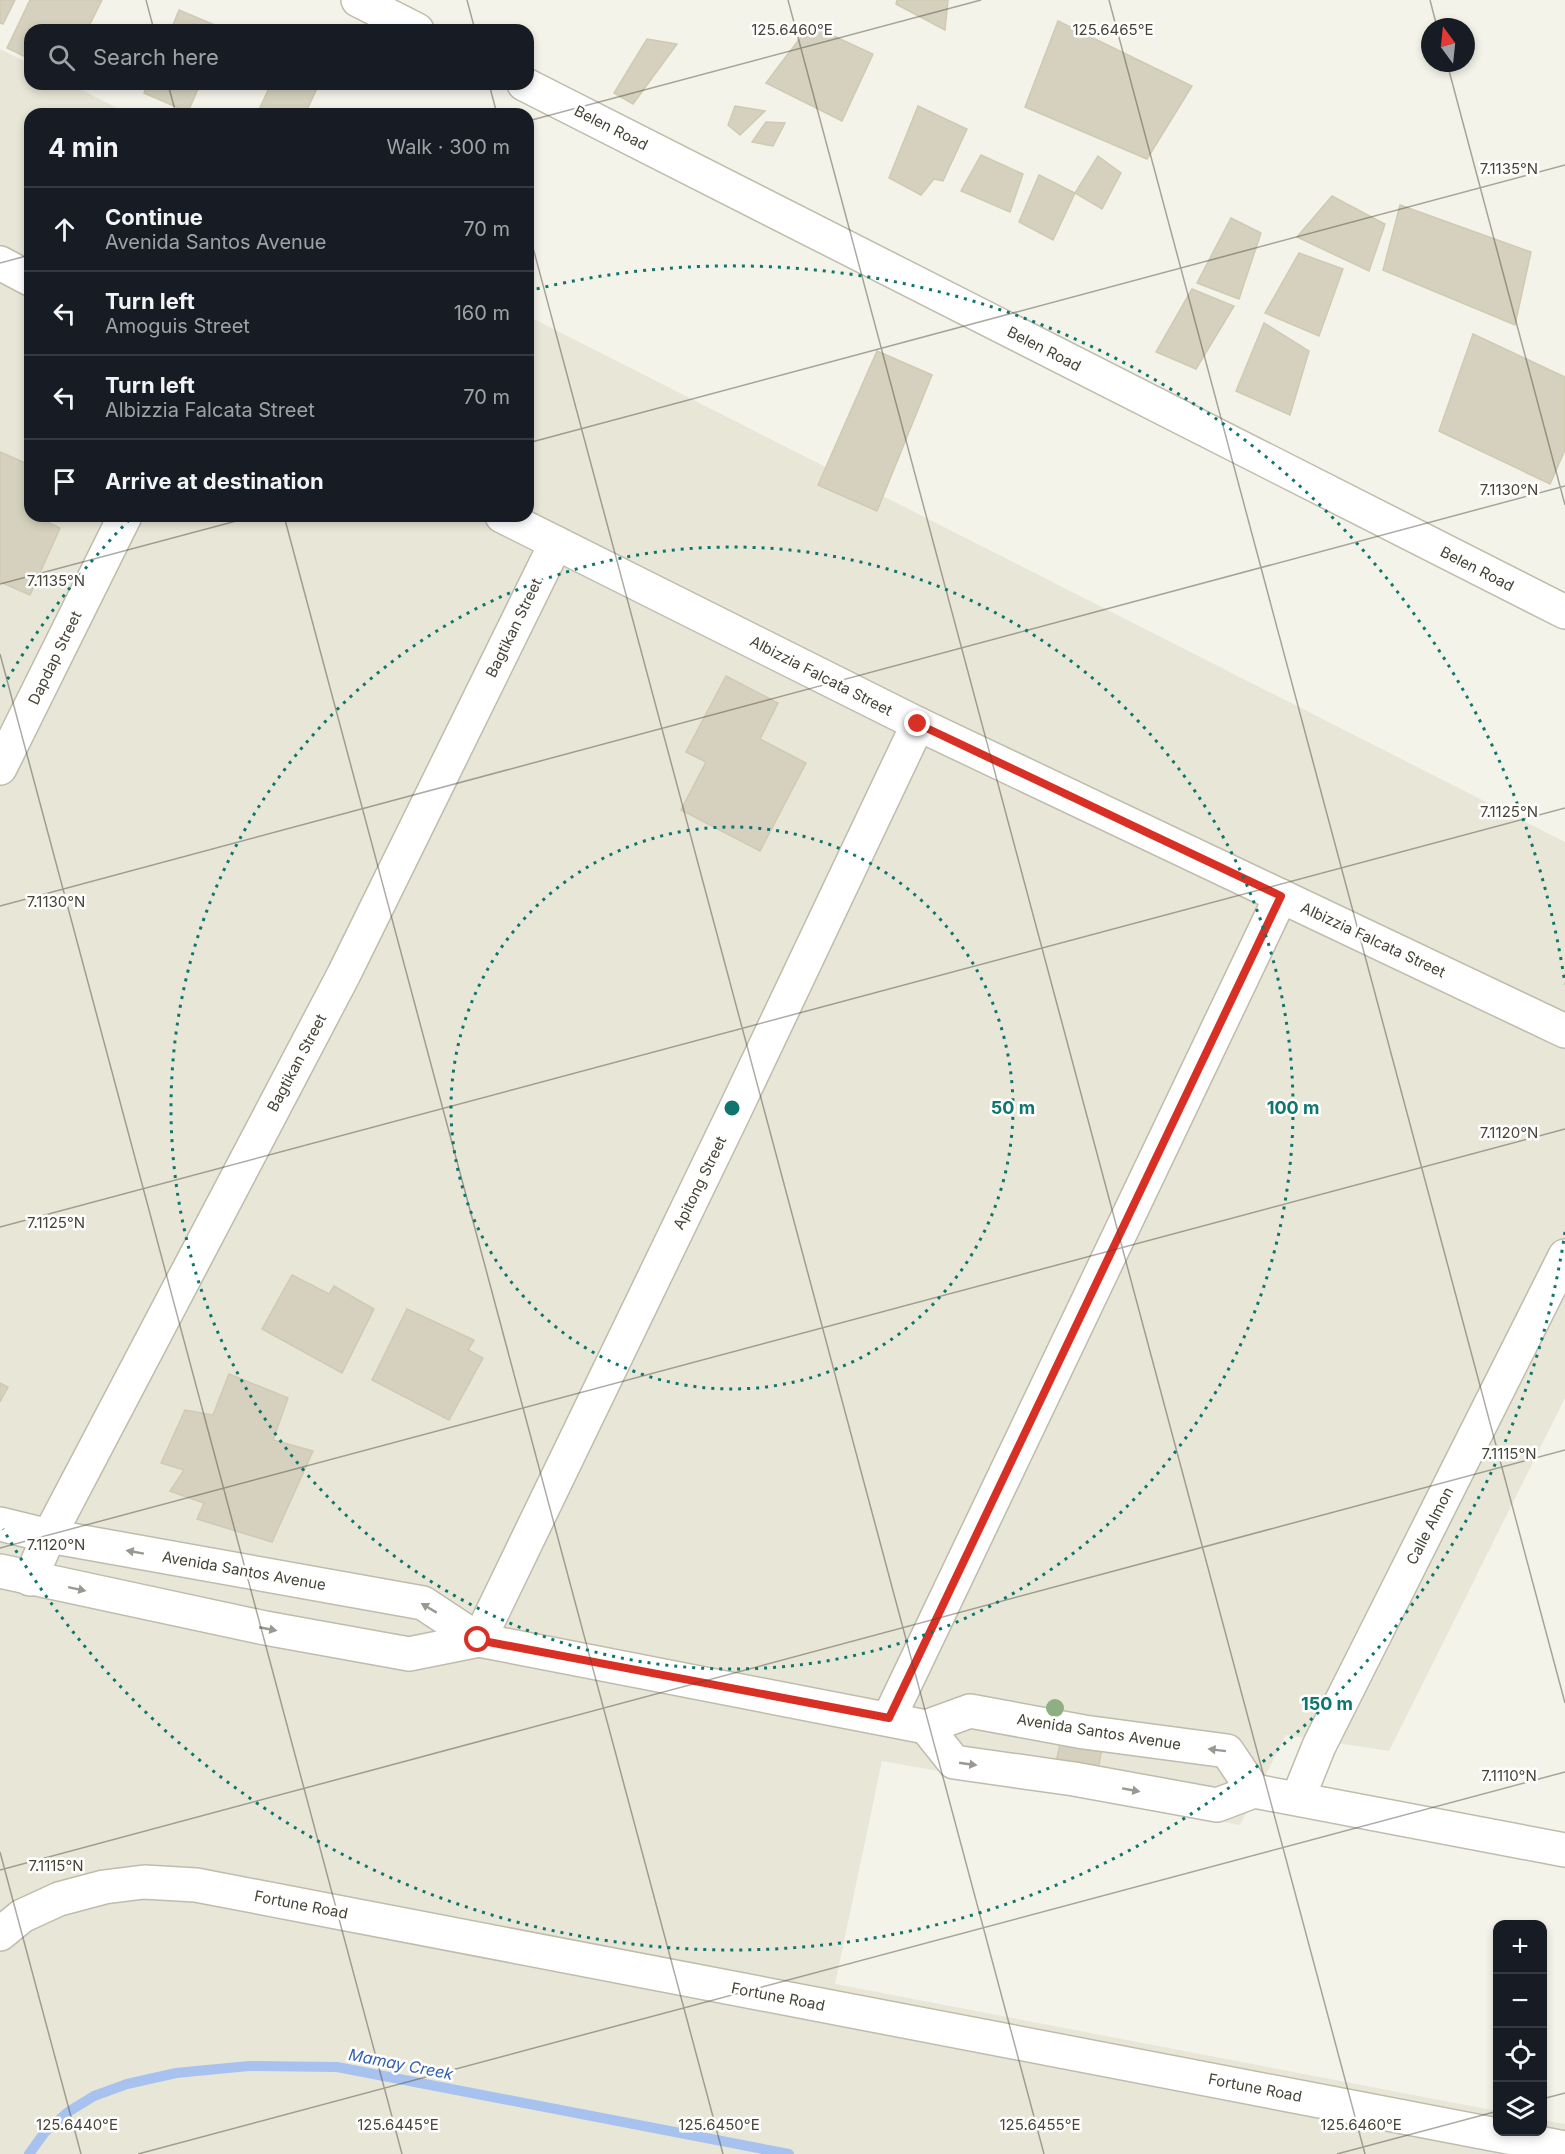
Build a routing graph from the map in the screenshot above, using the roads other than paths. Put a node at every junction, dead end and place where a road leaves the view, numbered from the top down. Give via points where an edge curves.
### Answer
1 (358, 0) edge
2 (405, 24) edge
3 (534, 89) edge
4 (0, 263) edge
5 (24, 276) edge
6 (122, 522) edge
7 (514, 522) edge
8 (556, 543) junction
9 (1565, 612) edge
10 (918, 724) junction
11 (0, 768) edge
12 (1281, 896) junction
13 (1565, 1031) edge
14 (1565, 1257) edge
15 (0, 1524) edge
16 (49, 1536) junction
17 (15, 1575) edge
18 (478, 1640) junction
19 (889, 1718) junction
20 (926, 1727) junction
21 (1254, 1791) junction
22 (1298, 1798) junction
23 (1565, 1850) edge
24 (0, 1934) edge
25 (1565, 2148) edge

1 - 2 street
3 - 9 street, Belen Road
4 - 5 street
6 - 11 street, Dapdap Street
7 - 8 street, Albizzia Falcata Street
8 - 10 street, Albizzia Falcata Street
8 - 16 street, Bagtikan Street via 344,974
10 - 12 street, Albizzia Falcata Street
10 - 18 street, Apitong Street
12 - 13 street, Albizzia Falcata Street
12 - 19 street
14 - 22 street, Calle Almon via 1319,1746
15 - 16 street, Avenida Santos Avenue
16 - 17 street, Bagtikan Street
18 -> 16 street, Avenida Santos Avenue via 423,1604
17 -> 18 street, Avenida Santos Avenue via 408,1654
18 - 19 street, Avenida Santos Avenue
19 - 20 street, Avenida Santos Avenue
20 -> 21 street via 954,1762 1217,1805
21 -> 20 street, Avenida Santos Avenue via 1227,1751 1084,1732 970,1711
21 - 22 street
22 - 23 street
24 - 25 street, Fortune Road via 22,1916 50,1903 104,1887 144,1882 196,1885

